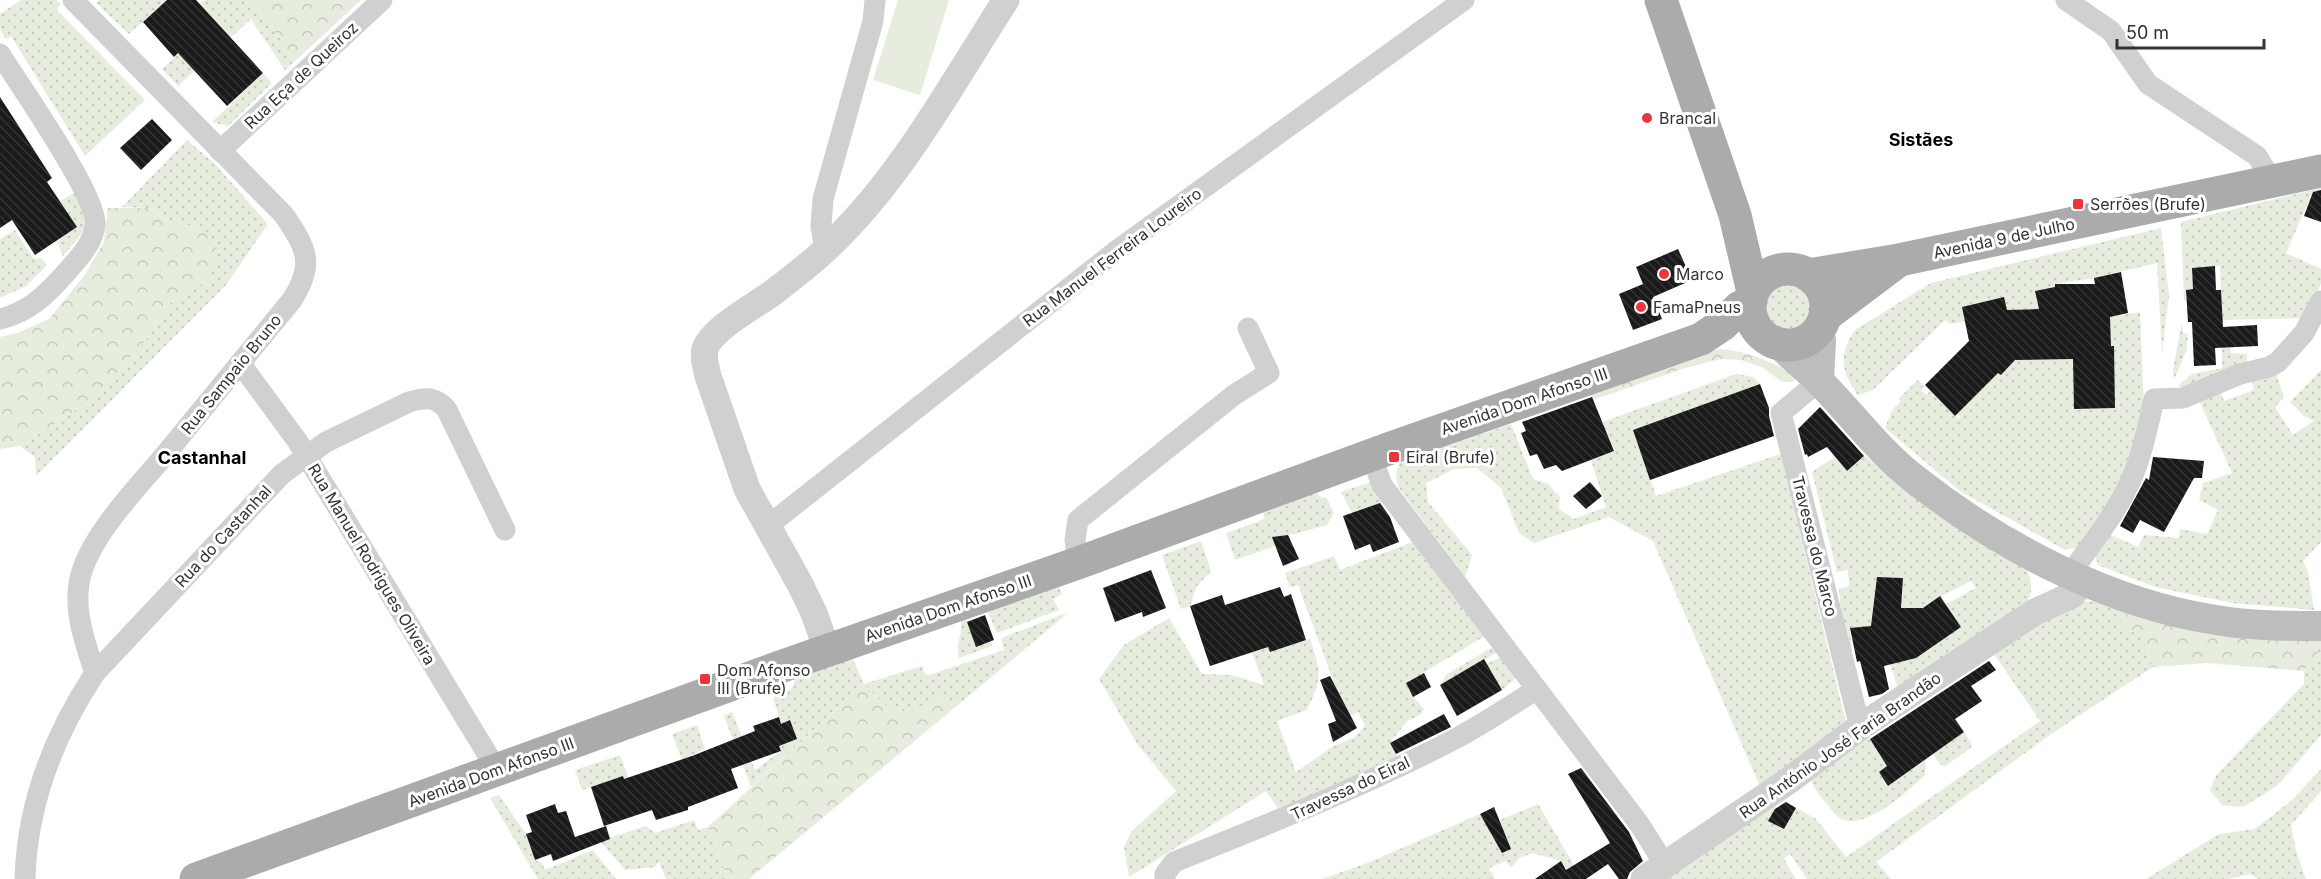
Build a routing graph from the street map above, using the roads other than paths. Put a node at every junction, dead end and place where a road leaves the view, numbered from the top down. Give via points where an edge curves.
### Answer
1 (73, 0) edge
2 (382, 0) edge
3 (875, 0) edge
4 (1006, 0) edge
5 (1464, 0) edge
6 (1661, 0) edge
7 (2066, 0) edge
8 (1438, 7) edge
9 (0, 54) edge
10 (220, 151) junction
11 (2321, 171) edge
12 (2269, 182) junction
13 (1734, 215) junction
14 (825, 250) junction
15 (1899, 260) junction
16 (1801, 272) junction
17 (1752, 297) junction
18 (2321, 301) edge
19 (0, 319) edge
20 (1821, 323) junction
21 (1248, 328) dead end
22 (1701, 339) junction
23 (1771, 340) junction
24 (240, 363) junction
25 (1819, 381) junction
26 (1371, 455) junction
27 (307, 456) junction
28 (769, 525) junction
29 (505, 530) dead end
30 (1078, 563) junction
31 (2070, 574) junction
32 (2321, 626) edge
33 (827, 650) junction
34 (95, 673) junction
35 (1537, 689) junction
36 (1860, 727) junction
37 (497, 770) junction
38 (1655, 872) edge
39 (25, 879) edge
40 (196, 879) edge
41 (1165, 879) edge

1 - 10 street, Rua Sampaio Bruno
2 - 10 street, Rua Eça de Queiroz
3 - 14 street via 873,21 823,199 821,226
4 - 14 street via 889,177
5 - 8 street, Rua Manuel Ferreira Loureiro
6 - 13 main road
7 - 12 street via 2111,31 2148,84 2257,156
8 - 28 street, Rua Manuel Ferreira Loureiro via 1116,251
9 - 19 street via 82,184 96,215 86,247 45,295 31,307
10 - 24 street, Rua Sampaio Bruno via 284,215 296,232 307,261 301,286
11 - 12 main road, Avenida 9 de Julho
12 - 15 main road, Avenida 9 de Julho
13 - 16 main road via 1767,249
13 - 17 main road
14 - 28 street via 723,328 705,348 708,376 747,489
15 - 16 main road, Avenida 9 de Julho
15 - 20 main road, Avenida 9 de Julho
16 - 17 main road via 1784,269 1766,276
16 - 20 main road via 1821,288 1825,297
17 - 22 main road, Avenida Dom Afonso III
17 - 23 main road via 1753,322
18 - 31 street via 2304,333 2278,362 2183,398 2154,399 2131,480
20 - 23 main road via 1800,342 1789,345
20 - 25 main road
21 - 30 street via 1269,373 1234,395 1078,520 1074,540
22 - 23 main road, Avenida Dom Afonso III
22 - 26 main road, Avenida Dom Afonso III
23 - 25 main road
24 - 27 street, Rua Manuel Rodrigues Oliveira
24 - 34 street, Rua Sampaio Bruno via 113,516 83,569 78,610
25 - 31 main road via 1874,443 1916,481 2012,544
25 - 36 street, Travessa do Marco via 1781,413
26 - 30 main road, Avenida Dom Afonso III
26 - 35 street via 1382,484
27 - 29 street, Rua do Castanhal via 326,442 409,402 432,398 447,410
27 - 34 street, Rua do Castanhal via 282,474
27 - 37 street, Rua Manuel Rodrigues Oliveira
28 - 33 street via 814,613
30 - 33 main road, Avenida Dom Afonso III
31 - 32 main road via 2138,600 2215,620
31 - 36 street, Rua António José Faria Brandão via 2045,595 2035,612
33 - 37 main road, Avenida Dom Afonso III
34 - 39 street, Rua do Castanhal via 65,724 39,789 30,827
35 - 38 street via 1640,825
35 - 41 street, Travessa do Eiral via 1457,738 1402,765 1281,820 1174,862
36 - 38 street, Rua António José Faria Brandão
37 - 40 main road, Avenida Dom Afonso III

